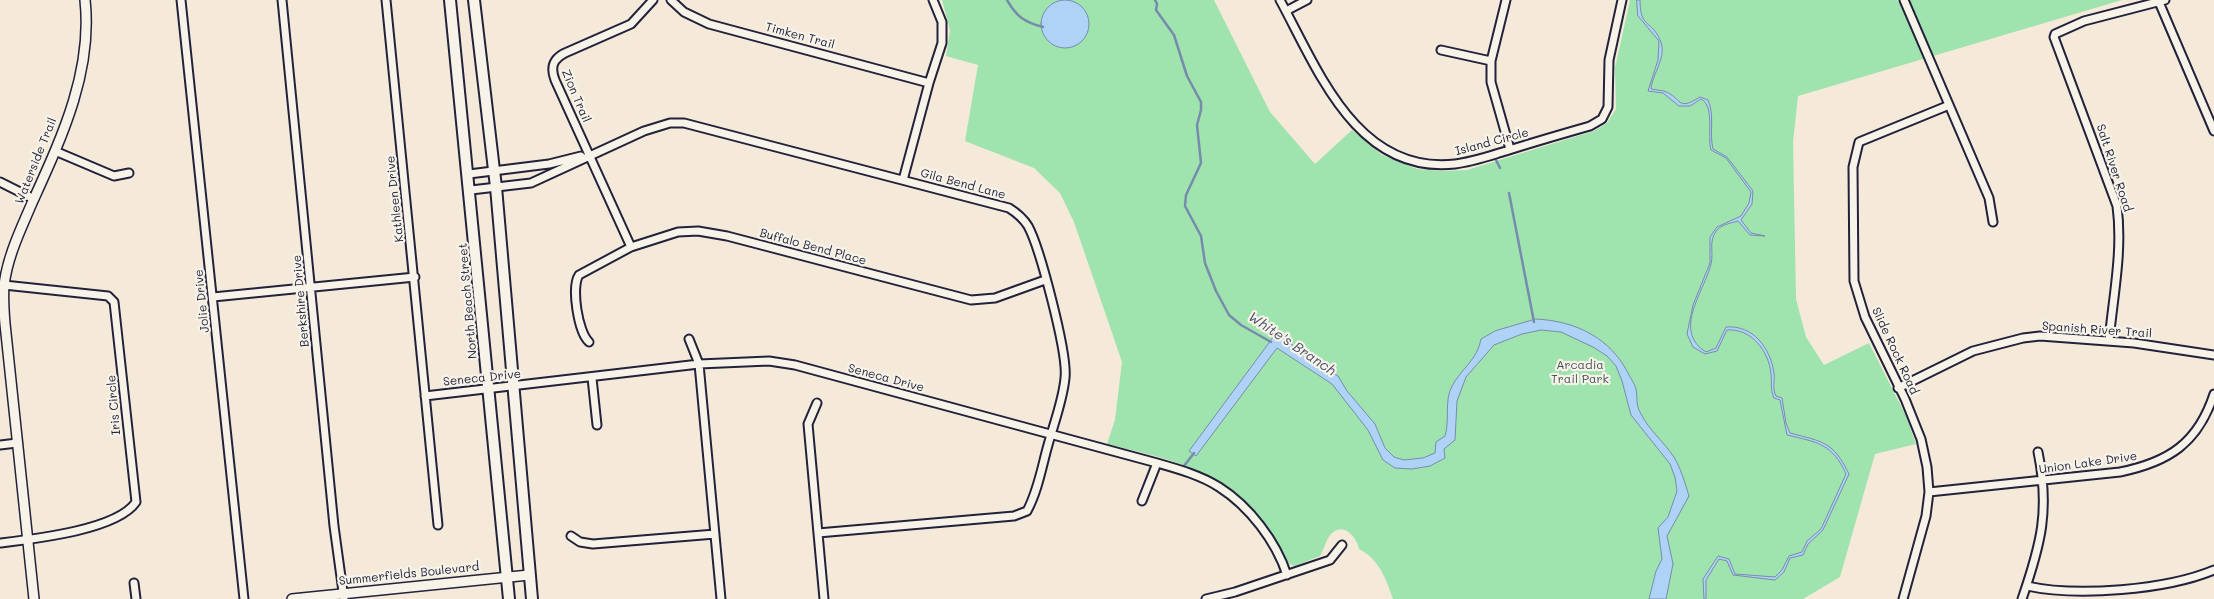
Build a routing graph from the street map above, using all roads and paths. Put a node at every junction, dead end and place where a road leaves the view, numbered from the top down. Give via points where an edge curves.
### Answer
1 (85, 0) edge
2 (181, 0) edge
3 (282, 0) edge
4 (386, 0) edge
5 (450, 0) edge
6 (474, 0) edge
7 (653, 0) edge
8 (671, 0) edge
9 (933, 0) edge
10 (1280, 0) edge
11 (1306, 0) edge
12 (1506, 0) edge
13 (1622, 0) edge
14 (1904, 0) edge
15 (2162, 1) edge
16 (1286, 11) junction
17 (1441, 50) dead end
18 (1491, 61) junction
19 (929, 83) junction
20 (1947, 106) junction
21 (2214, 131) edge
22 (1510, 149) junction
23 (55, 151) junction
24 (589, 154) junction
25 (129, 172) dead end
26 (494, 172) junction
27 (469, 174) junction
28 (903, 180) junction
29 (0, 182) edge
30 (496, 187) junction
31 (471, 190) junction
32 (34, 199) junction
33 (1993, 222) dead end
34 (631, 247) junction
35 (415, 277) junction
36 (1046, 280) junction
37 (4, 285) junction
38 (312, 286) junction
39 (213, 297) junction
40 (689, 339) dead end
41 (2108, 341) junction
42 (589, 342) dead end
43 (2214, 354) edge
44 (699, 364) junction
45 (592, 378) junction
46 (513, 386) junction
47 (1898, 388) junction
48 (489, 389) junction
49 (2214, 394) edge
50 (425, 396) junction
51 (817, 403) dead end
52 (597, 425) dead end
53 (1051, 434) junction
54 (17, 443) junction
55 (0, 445) edge
56 (2038, 452) dead end
57 (1157, 463) junction
58 (2044, 481) junction
59 (1929, 492) junction
60 (1142, 501) dead end
61 (438, 525) dead end
62 (818, 533) junction
63 (715, 534) junction
64 (572, 536) dead end
65 (29, 540) junction
66 (0, 543) edge
67 (1342, 546) dead end
68 (2214, 571) edge
69 (529, 574) junction
70 (1287, 575) junction
71 (508, 576) junction
72 (134, 582) dead end
73 (2027, 586) junction
74 (344, 596) edge
75 (34, 599) edge
76 (136, 599) edge
77 (244, 599) edge
78 (292, 599) edge
79 (509, 599) edge
80 (532, 599) edge
81 (721, 599) edge
82 (824, 599) edge
83 (1206, 599) edge
84 (1902, 599) edge
85 (2022, 599) edge

1 - 23 street, Waterside Trail via 88,20 80,84
2 - 39 street, Jolie Drive
3 - 38 street, Berkshire Drive
4 - 35 street, Kathleen Drive
5 - 27 main road, North Beach Street
6 - 26 main road
7 - 24 street, Zion Trail via 631,24 565,52 552,64 555,80
8 - 19 street, Timken Trail via 684,12 709,24
9 - 19 street via 942,22 942,43
10 - 16 street, Island Circle
11 - 16 street
12 - 18 street
13 - 22 street, Island Circle via 1609,60 1610,100 1606,113 1590,126
14 - 20 street
15 - 21 street
15 - 41 street, Salt River Road via 2084,21 2054,37 2117,206 2118,254
16 - 22 street, Island Circle via 1332,96 1352,122 1376,144 1399,157 1428,165 1456,164
17 - 18 street
18 - 22 street via 1492,90
19 - 28 street
20 - 33 street via 1989,198
20 - 47 street, Slide Rock Road via 1860,142 1852,167 1854,280 1865,317
23 - 25 street via 114,176
23 - 32 street, Waterside Trail
24 - 26 street, Gila Bend Lane
24 - 28 street, Gila Bend Lane via 644,131 670,123 684,123
24 - 30 street, Gila Bend Lane via 562,171 531,183
24 - 34 street, Zion Trail
26 - 27 street, Gila Bend Lane
26 - 30 main road
27 - 31 main road, North Beach Street
28 - 36 street, Gila Bend Lane via 1009,208 1021,216 1029,228
29 - 32 street
30 - 31 street, Gila Bend Lane
30 - 46 main road
31 - 48 main road, North Beach Street
32 - 37 street, Waterside Trail via 15,242
34 - 36 street, Buffalo Bend Place via 678,232 710,232 971,300 995,298
34 - 42 street, Buffalo Bend Place via 579,275 575,284 579,323
35 - 38 street
35 - 50 street, Kathleen Drive
36 - 53 street, Gila Bend Lane via 1066,362
37 - 54 street, Waterside Trail via 4,324
37 - 65 street, Iris Circle via 108,296 114,302 136,502 130,511 108,522
38 - 39 street
38 - 74 street, Berkshire Drive
39 - 77 street, Jolie Drive
40 - 44 street
41 - 43 street, Spanish River Trail
41 - 47 street, Spanish River Trail via 2040,336 2010,340 1973,350
44 - 45 street, Seneca Drive
44 - 53 street, Seneca Drive via 769,361 795,365
44 - 63 street
45 - 46 street, Seneca Drive
45 - 52 street
46 - 48 street, Seneca Drive
46 - 69 main road
47 - 59 street, Slide Rock Road via 1921,439
48 - 50 street, Seneca Drive
48 - 71 main road, North Beach Street
49 - 58 street, Union Lake Drive via 2202,424 2188,441 2160,460 2120,472
50 - 61 street, Kathleen Drive
51 - 62 street via 808,424
53 - 57 street, Seneca Drive
53 - 62 street, Gila Bend Lane via 1030,506 1024,513
54 - 55 street
54 - 65 street, Waterside Trail
56 - 58 street
57 - 60 street
57 - 70 street, Seneca Drive via 1203,478 1234,498 1258,522 1275,546
58 - 59 street, Union Lake Drive
58 - 73 street via 2041,538
59 - 84 street, Slide Rock Road via 1926,516
62 - 82 street
63 - 64 street via 593,544 580,542
63 - 81 street
65 - 66 street, Iris Circle
65 - 75 street, Waterside Trail
67 - 70 street via 1330,560
68 - 73 street via 2169,584 2096,590 2065,592
69 - 71 street, Summerfields Boulevard
69 - 80 main road
70 - 83 street
71 - 74 street, Summerfields Boulevard
71 - 79 main road, North Beach Street
72 - 76 street
73 - 85 street
74 - 78 street, Summerfields Boulevard

